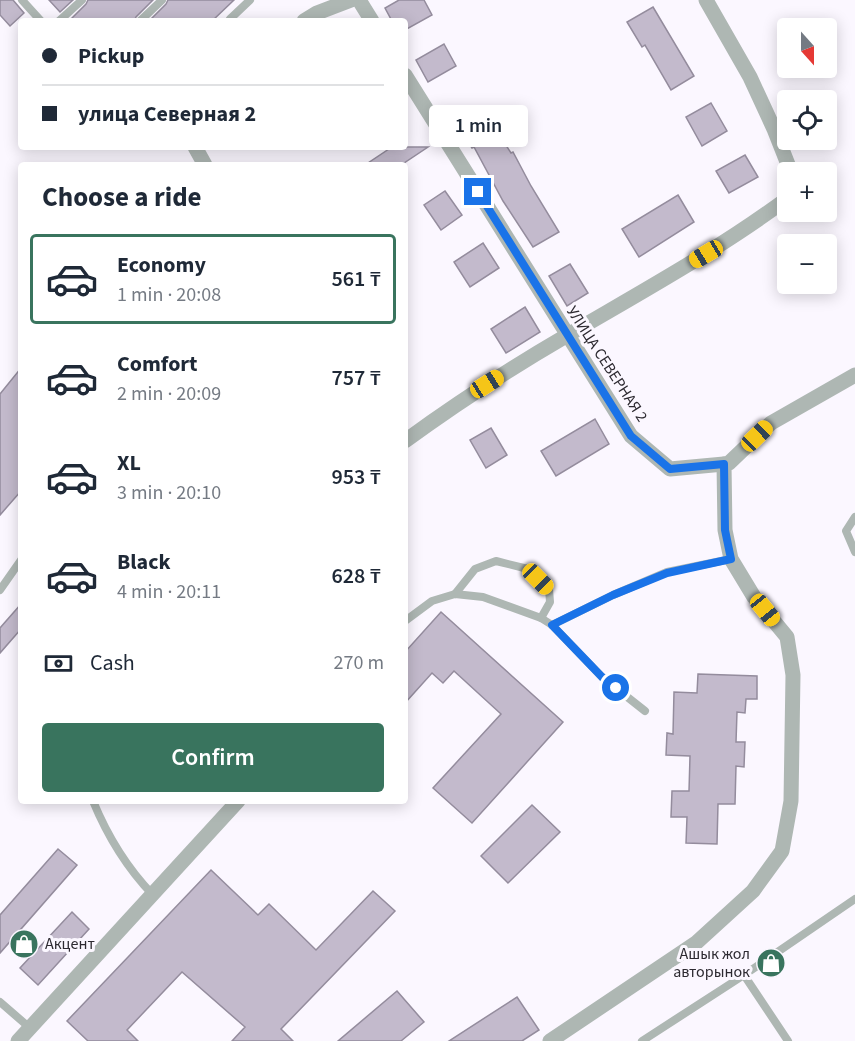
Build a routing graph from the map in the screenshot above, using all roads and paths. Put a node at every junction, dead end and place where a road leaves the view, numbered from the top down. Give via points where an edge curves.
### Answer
1 (22, 0) edge
2 (82, 0) edge
3 (162, 0) edge
4 (250, 0) edge
5 (351, 0) edge
6 (359, 0) edge
7 (706, 0) edge
8 (38, 18) edge
9 (62, 18) edge
10 (143, 18) edge
11 (231, 18) edge
12 (309, 18) edge
13 (370, 18) edge
14 (408, 80) edge
15 (787, 162) edge
16 (777, 206) edge
17 (567, 335) junction
18 (855, 375) edge
19 (408, 439) edge
20 (724, 464) junction
21 (855, 517) edge
22 (855, 552) edge
23 (731, 559) junction
24 (18, 564) edge
25 (0, 590) edge
26 (455, 594) junction
27 (541, 618) junction
28 (408, 619) edge
29 (552, 625) junction
30 (645, 711) dead end
31 (94, 804) edge
32 (235, 804) edge
33 (153, 895) junction
34 (855, 899) edge
35 (744, 975) junction
36 (0, 1002) edge
37 (30, 1028) junction
38 (18, 1041) edge
39 (550, 1041) edge
40 (642, 1041) edge
41 (788, 1041) edge

1 - 8 lane
2 - 9 lane
3 - 10 lane
4 - 11 lane
5 - 12 street
6 - 13 street
7 - 15 street via 750,77
14 - 17 street, УЛИЦА СЕВЕРНАЯ 2
16 - 17 street via 706,254
17 - 19 street via 448,409
17 - 20 street, УЛИЦА СЕВЕРНАЯ 2 via 631,436 670,469
18 - 20 street via 771,423
20 - 23 street via 725,530
21 - 22 lane via 846,531
23 - 29 lane via 667,573
23 - 39 street via 754,597 787,637 793,675 791,801 782,851 753,891 696,944
24 - 25 lane
26 - 27 lane via 483,597
26 - 27 lane via 475,569 496,561 528,569 549,589 550,602
26 - 28 lane via 432,601
27 - 29 lane
29 - 30 lane via 602,677
31 - 33 lane via 115,845
32 - 33 street
33 - 37 street
34 - 35 lane
35 - 40 lane
35 - 41 lane
36 - 37 lane
37 - 38 street

